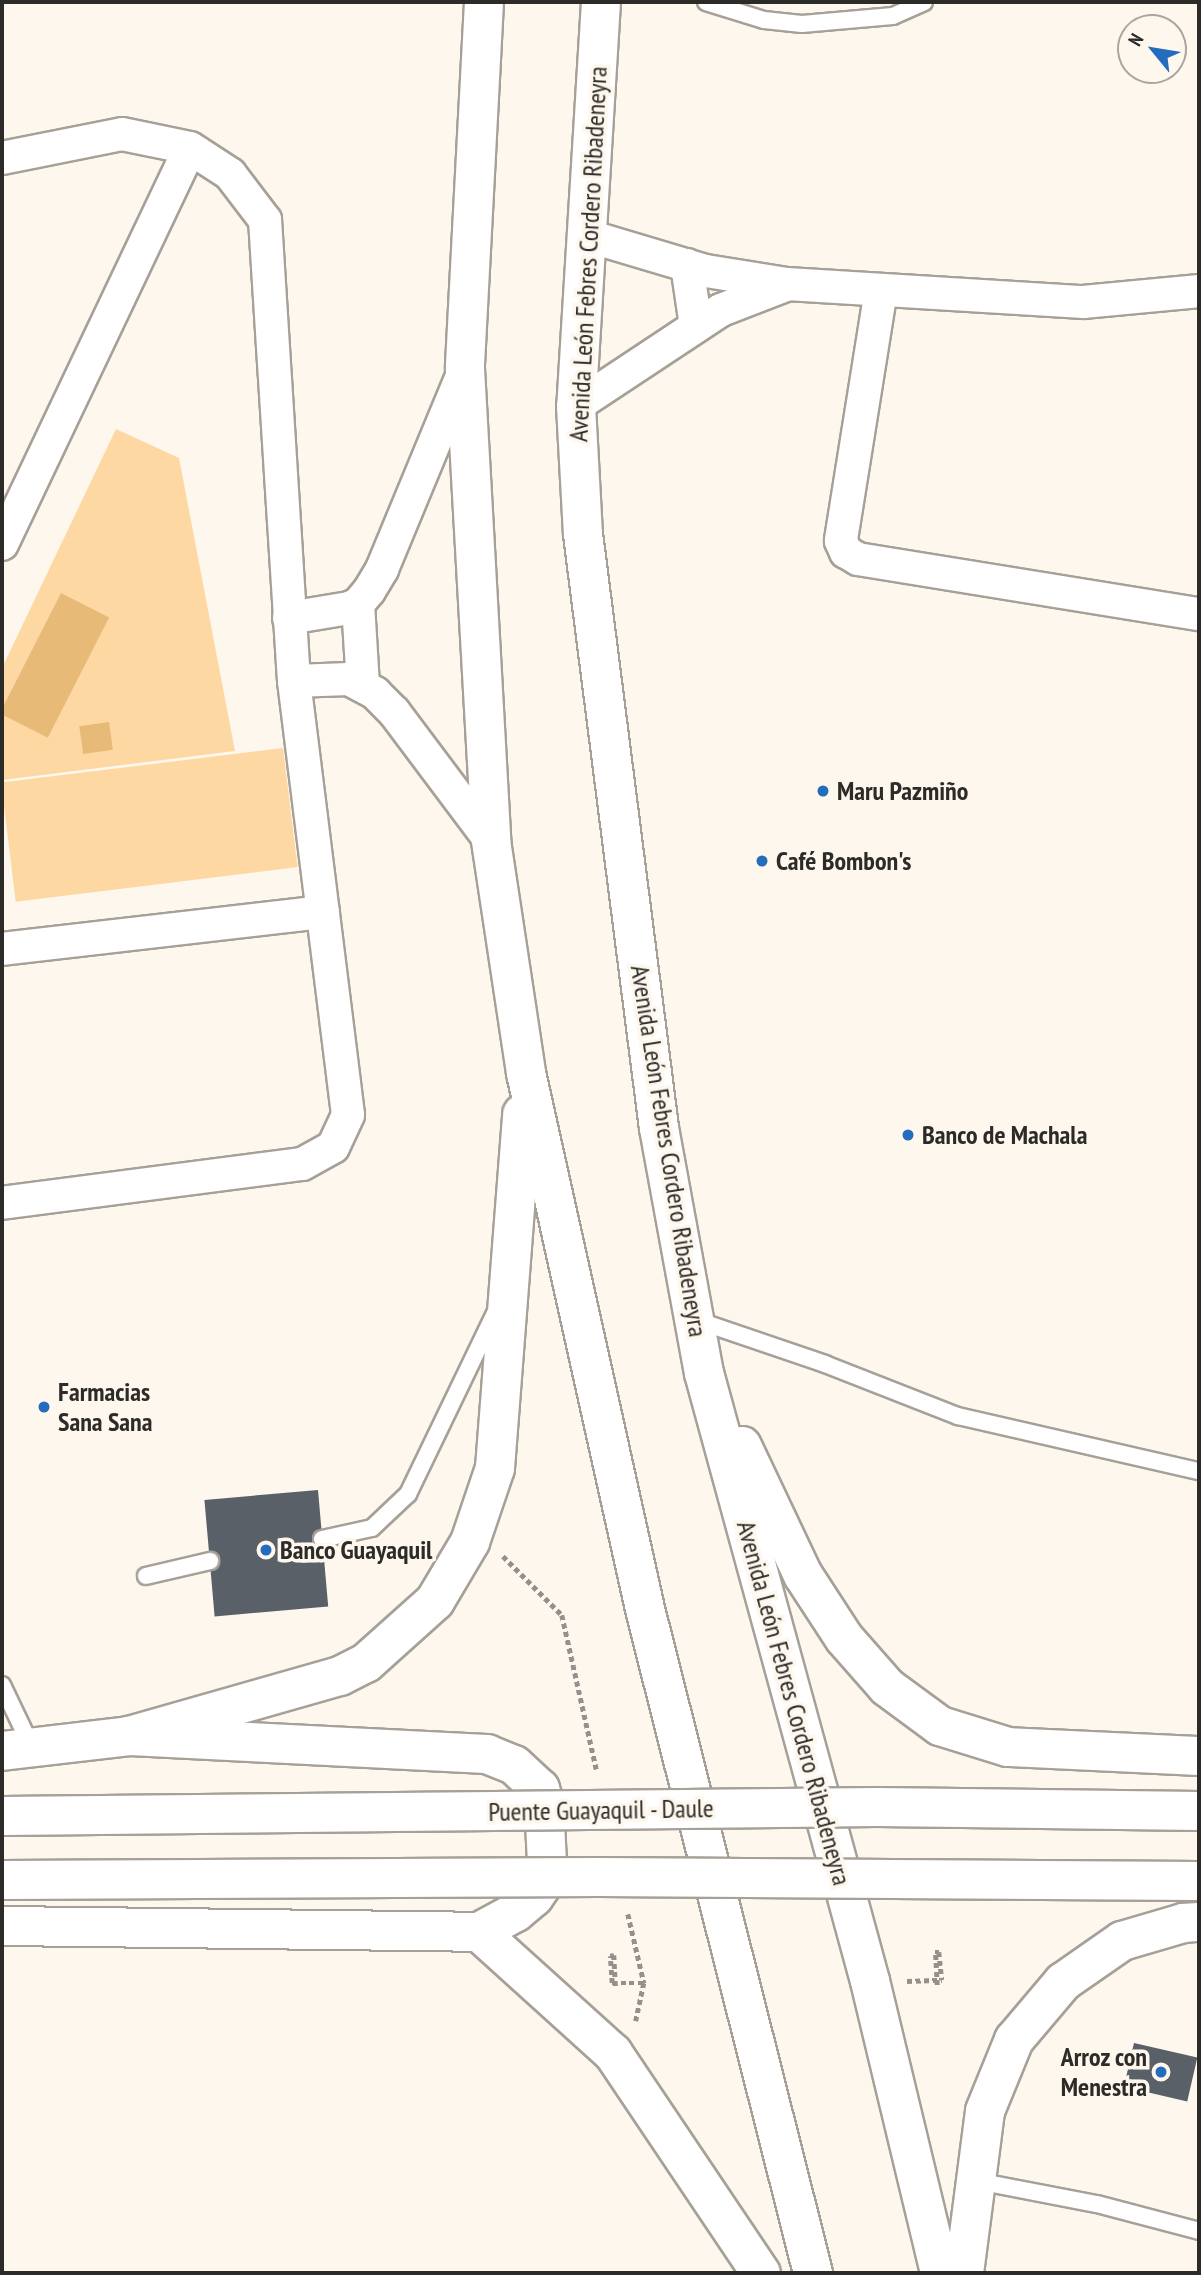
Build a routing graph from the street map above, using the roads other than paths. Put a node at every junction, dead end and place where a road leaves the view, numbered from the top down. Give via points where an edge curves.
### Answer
1 (484, 2) edge
2 (601, 2) edge
3 (706, 2) edge
4 (924, 2) edge
5 (190, 148) junction
6 (2, 158) edge
7 (585, 234) junction
8 (687, 265) junction
9 (787, 284) junction
10 (881, 290) junction
11 (1199, 291) edge
12 (696, 326) junction
13 (465, 369) junction
14 (576, 406) junction
15 (2, 544) edge
16 (358, 604) junction
17 (1199, 614) edge
18 (289, 618) junction
19 (294, 681) junction
20 (363, 685) junction
21 (491, 841) junction
22 (323, 912) junction
23 (2, 949) edge
24 (526, 1073) junction
25 (2, 1203) edge
26 (510, 1283) junction
27 (696, 1320) junction
28 (704, 1373) junction
29 (1199, 1471) edge
30 (322, 1539) dead end
31 (210, 1561) dead end
32 (146, 1576) dead end
33 (2, 1685) edge
34 (129, 1736) junction
35 (17, 1749) edge
36 (1192, 1756) edge
37 (1199, 1811) edge
38 (2, 1816) edge
39 (2, 1880) edge
40 (1199, 1881) edge
41 (1191, 1923) edge
42 (2, 1926) edge
43 (479, 1932) junction
44 (974, 2180) junction
45 (1199, 2231) edge
46 (761, 2273) edge
47 (813, 2273) edge
48 (940, 2273) edge
49 (964, 2273) edge

1 - 13 main road
2 - 7 main road, Avenida León Febres Cordero Ribadeneyra
3 - 4 lane via 764,20 802,24 892,16
5 - 6 street via 122,134
5 - 15 street
5 - 18 street via 230,174 265,220
7 - 8 street
7 - 14 main road, Avenida León Febres Cordero Ribadeneyra
8 - 9 street
8 - 12 street
9 - 10 street
9 - 12 street via 721,310
10 - 11 street via 1083,302
10 - 17 street via 841,541 846,552 858,559
12 - 14 street
13 - 16 street via 382,569
13 - 21 main road
14 - 27 main road, Avenida León Febres Cordero Ribadeneyra via 583,534 659,1128
16 - 18 street
16 - 20 street
18 - 19 street
19 - 20 street via 349,680
19 - 22 street
20 - 21 street via 394,712
21 - 24 main road
22 - 23 street
22 - 25 street via 348,1115 333,1147 302,1164
24 - 26 main road
24 - 47 main road via 649,1628
26 - 30 lane via 408,1494 372,1528
26 - 34 main road via 495,1468 470,1542 435,1601 366,1663 340,1676
27 - 28 main road, Avenida León Febres Cordero Ribadeneyra
27 - 29 lane via 958,1416
28 - 36 main road via 803,1575 844,1638 887,1688 940,1726 1008,1747
28 - 48 main road, Avenida León Febres Cordero Ribadeneyra via 866,1968
31 - 32 lane
33 - 35 lane
34 - 35 main road
34 - 43 main road via 487,1754 514,1765 540,1789 547,1863 534,1897
37 - 38 main road, Puente Guayaquil - Daule, bridge via 877,1807
39 - 40 main road, bridge
41 - 44 main road via 1122,1941 1102,1954 1063,1982 1014,2040 985,2111
42 - 43 main road
43 - 46 main road via 613,2053
44 - 45 lane via 1097,2204
44 - 49 main road

